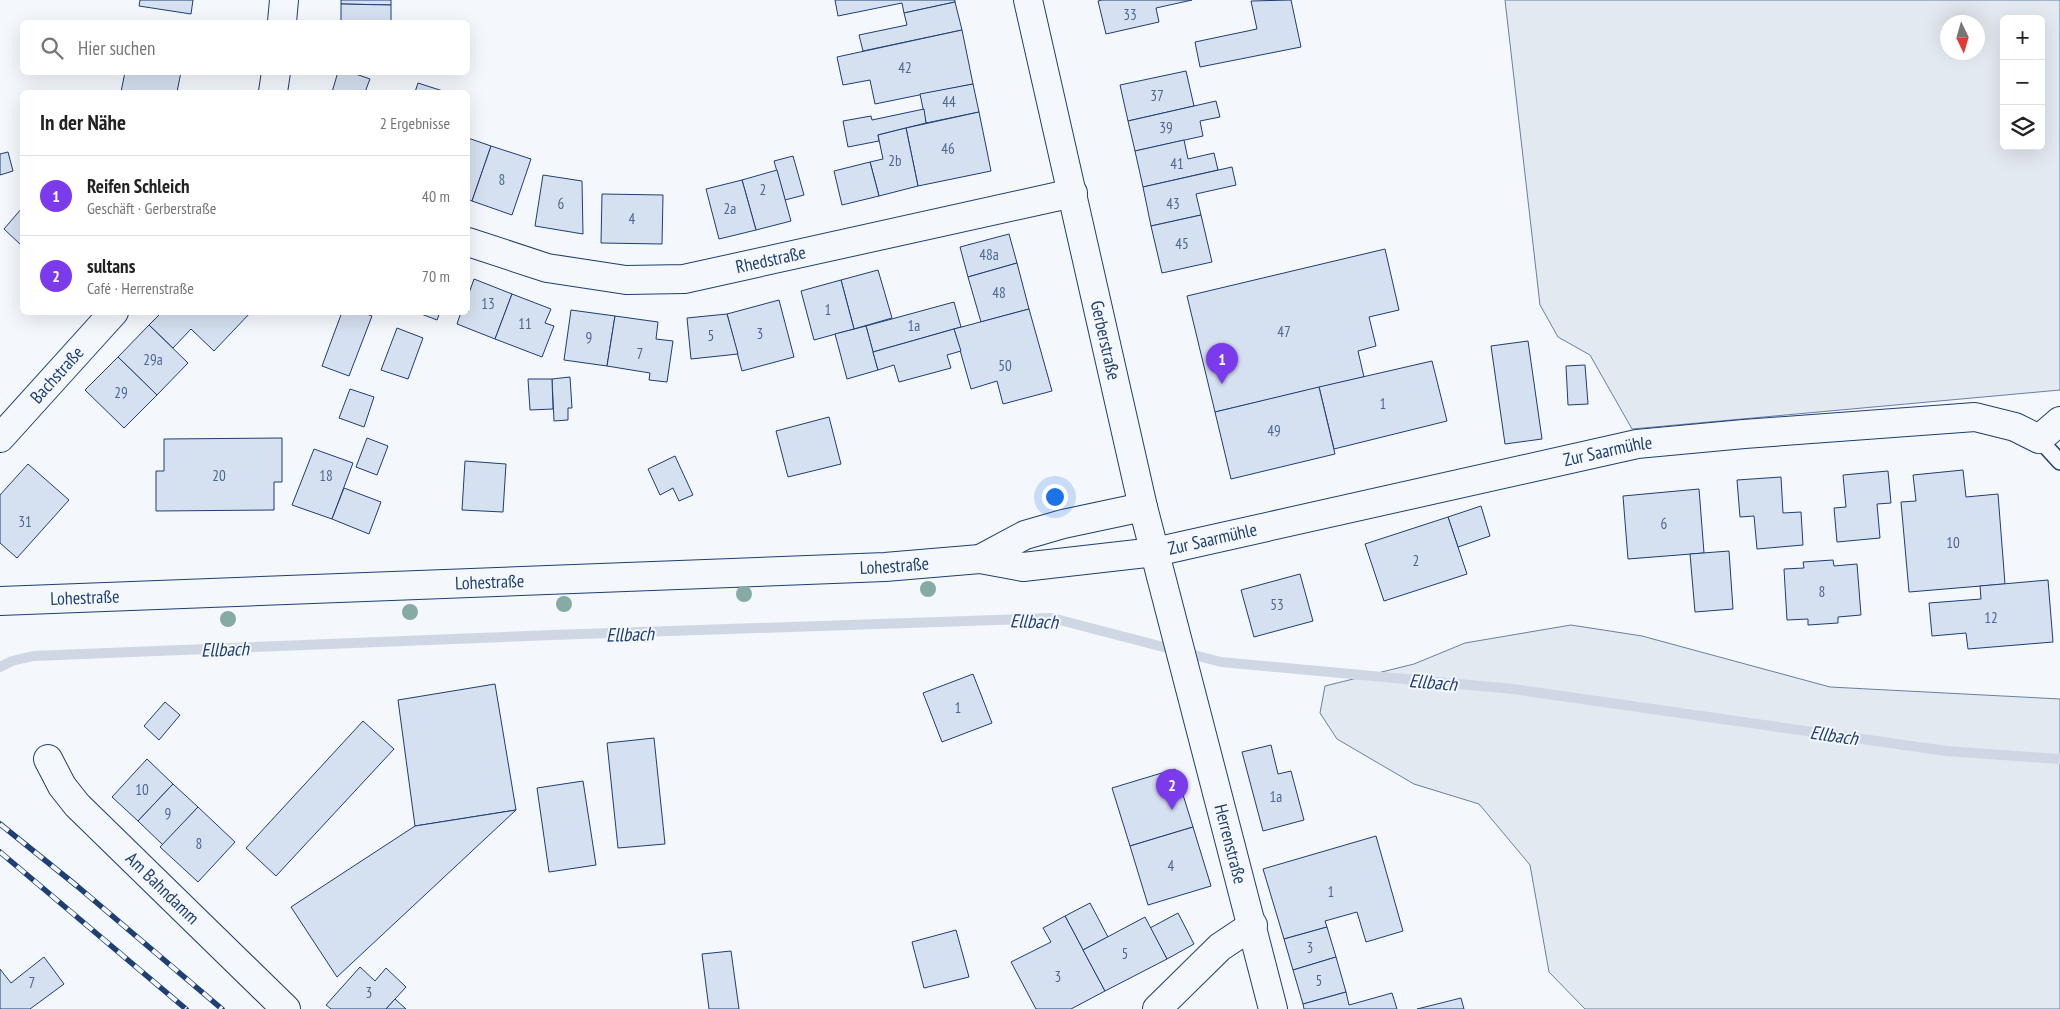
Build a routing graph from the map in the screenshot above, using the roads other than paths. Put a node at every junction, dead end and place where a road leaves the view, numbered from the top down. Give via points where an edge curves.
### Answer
1 (284, 0) edge
2 (1028, 0) edge
3 (282, 20) edge
4 (276, 75) edge
5 (273, 90) edge
6 (1073, 193) junction
7 (470, 243) edge
8 (111, 315) edge
9 (2060, 420) edge
10 (0, 438) edge
11 (2039, 439) junction
12 (2060, 462) edge
13 (1143, 507) junction
14 (1155, 552) junction
15 (980, 559) junction
16 (0, 601) edge
17 (1186, 678) joint
18 (48, 759) dead end
19 (1253, 925) junction
20 (286, 1009) edge
21 (1157, 1009) edge
22 (1273, 1009) edge

1 - 3 street
2 - 6 street, Gerberstraße
4 - 5 street
6 - 7 street, Rhedstraße via 684,279 626,280 547,268
6 - 13 street, Gerberstraße
8 - 10 street, Bachstraße
9 - 11 street
11 - 12 lane
11 - 14 street, Zur Saarmühle via 2015,427 1975,417 1636,444
13 - 14 street, Gerberstraße
13 - 15 street, Lohestraße via 1063,524 1025,536
14 - 15 street, Lohestraße via 1023,567
14 - 17 street, Gerberstraße
15 - 16 street, Lohestraße via 885,567
17 - 19 street, Herrenstraße
18 - 20 street, Am Bahndamm via 76,805
19 - 21 street via 1220,947
19 - 22 street, Herrenstraße

